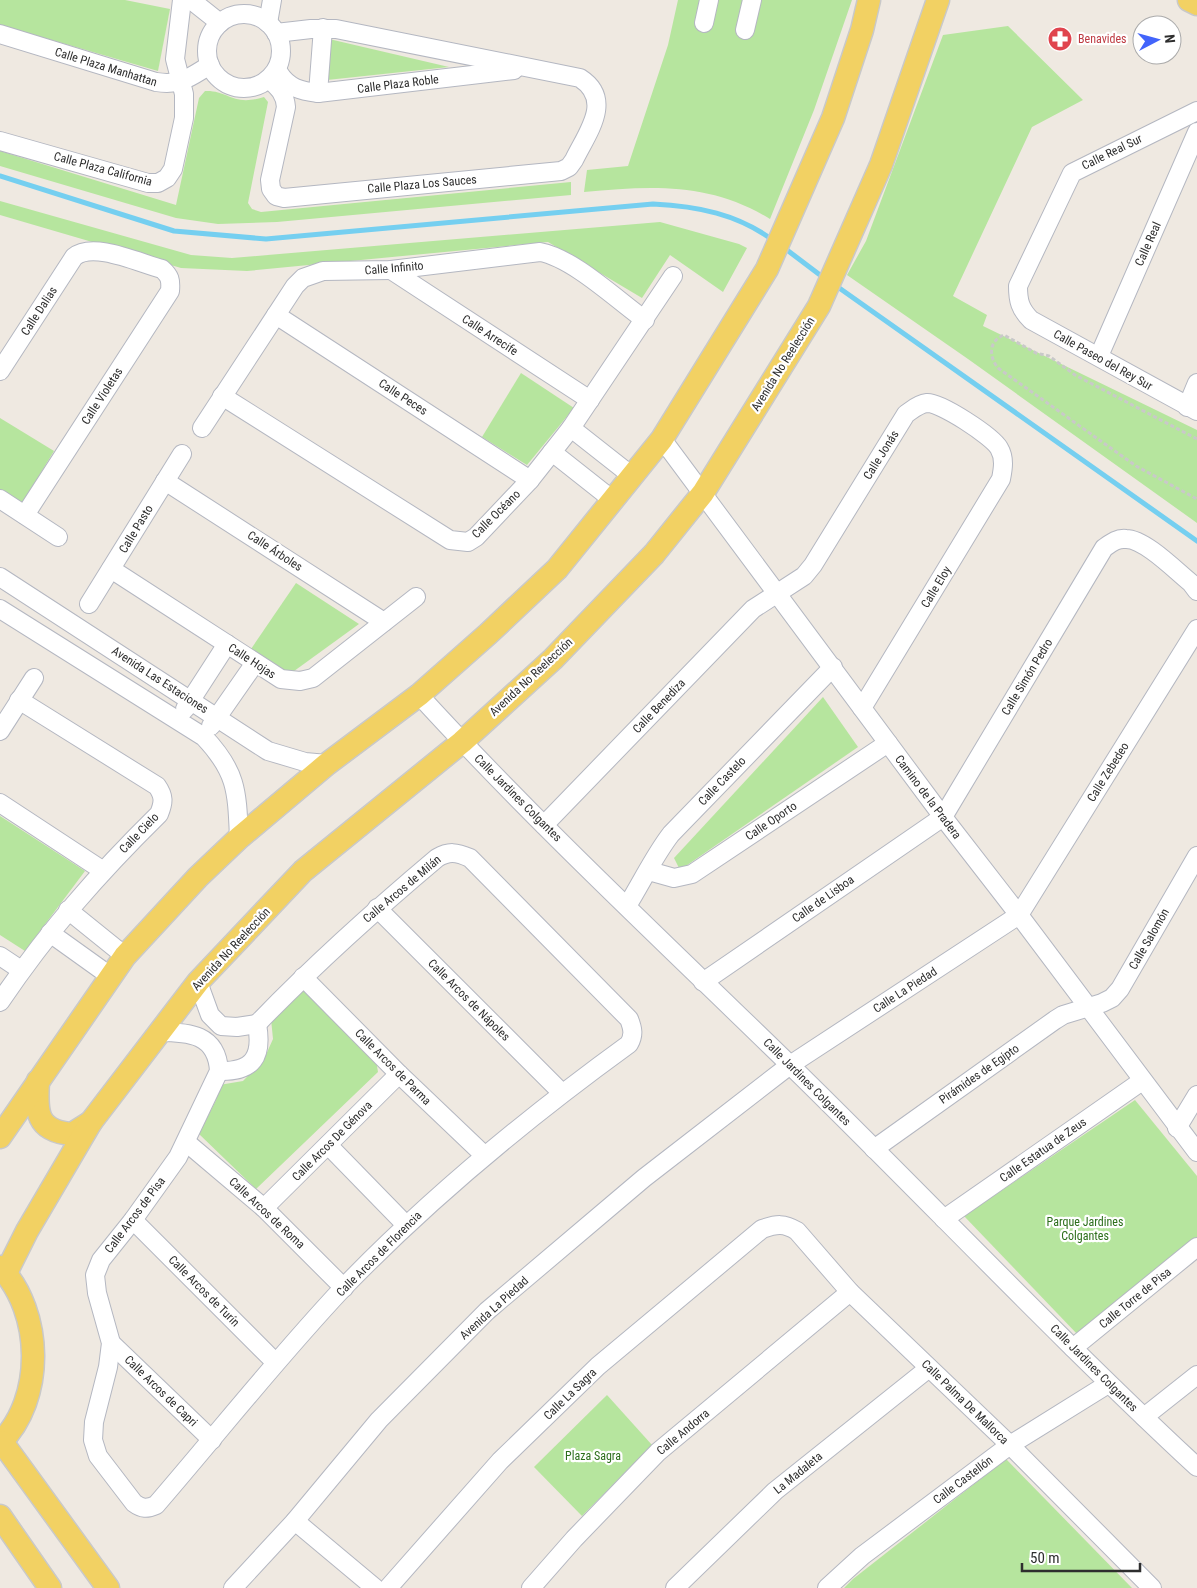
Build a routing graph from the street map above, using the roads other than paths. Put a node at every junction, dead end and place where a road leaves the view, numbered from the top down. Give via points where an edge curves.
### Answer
1 (182, 0) edge
2 (191, 0) edge
3 (272, 0) edge
4 (709, 0) edge
5 (752, 0) edge
6 (869, 0) edge
7 (938, 0) edge
8 (1189, 0) edge
9 (1197, 4) edge
10 (238, 8) edge
11 (220, 23) junction
12 (704, 23) dead end
13 (272, 28) junction
14 (323, 28) junction
15 (745, 30) dead end
16 (0, 34) edge
17 (210, 65) junction
18 (529, 68) junction
19 (273, 74) junction
20 (181, 82) junction
21 (318, 93) junction
22 (1197, 111) edge
23 (1197, 132) edge
24 (0, 141) edge
25 (569, 167) joint
26 (80, 252) joint
27 (391, 270) junction
28 (673, 276) dead end
29 (1018, 300) joint
30 (276, 315) junction
31 (645, 320) junction
32 (1099, 356) junction
33 (0, 371) edge
34 (1197, 383) edge
35 (222, 396) junction
36 (590, 400) junction
37 (1192, 409) edge
38 (202, 428) dead end
39 (571, 428) junction
40 (662, 439) junction
41 (552, 452) junction
42 (182, 454) dead end
43 (1004, 463) joint
44 (632, 476) junction
45 (530, 480) junction
46 (165, 481) junction
47 (703, 493) junction
48 (0, 499) edge
49 (614, 501) junction
50 (25, 515) junction
51 (58, 537) dead end
52 (111, 569) junction
53 (0, 577) edge
54 (1197, 591) edge
55 (778, 593) junction
56 (416, 596) dead end
57 (89, 604) dead end
58 (0, 609) edge
59 (384, 622) junction
60 (1197, 629) edge
61 (227, 644) junction
62 (255, 663) junction
63 (833, 668) junction
64 (34, 678) dead end
65 (420, 695) junction
66 (19, 700) junction
67 (191, 700) junction
68 (862, 708) junction
69 (217, 717) junction
70 (177, 720) junction
71 (0, 731) edge
72 (204, 737) junction
73 (462, 742) junction
74 (888, 743) junction
75 (327, 764) junction
76 (0, 803) edge
77 (943, 817) junction
78 (544, 825) junction
79 (240, 838) junction
80 (1197, 856) edge
81 (102, 870) junction
82 (648, 871) junction
83 (626, 906) junction
84 (377, 908) junction
85 (68, 910) junction
86 (1020, 914) junction
87 (50, 933) junction
88 (0, 956) edge
89 (125, 956) junction
90 (21, 970) junction
91 (110, 976) junction
92 (303, 976) junction
93 (198, 982) junction
94 (704, 982) junction
95 (0, 1002) edge
96 (1088, 1008) junction
97 (257, 1024) junction
98 (221, 1026) junction
99 (633, 1028) joint
100 (159, 1032) junction
101 (207, 1042) junction
102 (790, 1065) junction
103 (219, 1071) junction
104 (399, 1074) junction
105 (38, 1081) junction
106 (1142, 1082) junction
107 (562, 1093) junction
108 (1197, 1094) edge
109 (91, 1122) junction
110 (1177, 1128) junction
111 (0, 1137) edge
112 (186, 1142) junction
113 (328, 1145) junction
114 (874, 1149) junction
115 (1197, 1152) edge
116 (484, 1155) junction
117 (264, 1208) junction
118 (944, 1219) junction
119 (133, 1220) junction
120 (775, 1224) joint
121 (406, 1225) junction
122 (1197, 1247) edge
123 (3, 1270) edge
124 (344, 1288) junction
125 (850, 1292) junction
126 (111, 1343) junction
127 (1073, 1348) junction
128 (275, 1362) junction
129 (929, 1368) junction
130 (1197, 1375) edge
131 (1108, 1384) junction
132 (1144, 1417) junction
133 (212, 1440) junction
134 (1, 1443) edge
135 (1010, 1445) junction
136 (1197, 1467) edge
137 (148, 1508) joint
138 (1, 1519) edge
139 (295, 1521) junction
140 (50, 1588) edge
141 (108, 1588) edge
142 (234, 1588) edge
143 (375, 1588) edge
144 (388, 1588) edge
145 (531, 1588) edge
146 (675, 1588) edge
147 (827, 1588) edge
148 (1152, 1588) edge

1 - 20 street via 175,47
2 - 11 street
3 - 13 street
4 - 12 street
5 - 15 street
6 - 40 main road via 832,118 767,269
7 - 47 main road, Avenida No Reelección via 881,165 819,306
8 - 9 main road
10 - 11 street
10 - 13 street
11 - 17 street via 208,44
13 - 14 street, Calle Plaza Roble
13 - 19 street via 281,45 281,57
14 - 18 street, Calle Plaza Roble
14 - 21 street
16 - 20 street, Calle Plaza Manhattan via 156,82
17 - 19 street via 225,83 236,88 254,87
17 - 20 street
18 - 21 street, Calle Plaza Roble
18 - 25 street, Calle Plaza Roble via 580,78 591,85 597,99 596,114
19 - 21 street, Calle Plaza Roble via 291,87
19 - 25 street, Calle Plaza Los Sauces via 284,93 286,107 270,180 276,196 284,198 553,172
20 - 24 street, Calle Plaza California via 184,118 173,169 158,183 148,183
22 - 29 street, Calle Real Sur via 1072,173 1018,286
23 - 32 street, Calle Real
26 - 33 street, Calle Dalias
26 - 50 street, Calle Violetas via 95,250 162,269 171,282 170,291
27 - 30 street, Calle Infinito via 312,274 295,286
27 - 31 street, Calle Infinito via 523,253 552,254
27 - 36 street, Calle Arrecife
28 - 31 street, Calle Océano
29 - 32 street, Calle Paseo del Rey Sur via 1031,320
30 - 35 street, Calle Infinito
30 - 45 street, Calle Peces
31 - 36 street, Calle Océano
32 - 37 street, Calle Paseo del Rey Sur
34 - 37 street
35 - 38 street, Calle Infinito
35 - 45 street, Calle Océano via 458,543 476,537
36 - 39 street, Calle Océano
39 - 41 street, Calle Océano
39 - 44 street
40 - 44 main road
40 - 47 street, Camino de la Pradera
41 - 45 street, Calle Océano
41 - 49 street
42 - 46 street, Calle Pasto
43 - 55 street, Calle Jonás via 999,449 990,439 940,406 927,403 916,406 906,414 814,565 804,576
43 - 68 street, Calle Eloy via 1001,479
44 - 49 main road
46 - 52 street, Calle Pasto
46 - 59 street, Calle Árboles
47 - 55 street, Camino de la Pradera
47 - 73 main road, Avenida No Reelección via 641,568 553,658
48 - 50 street
49 - 65 main road via 556,569
50 - 51 street
52 - 57 street, Calle Pasto
52 - 61 street, Calle Hojas
53 - 67 street, Avenida Las Estaciones
54 - 77 street, Calle Simón Pedro via 1140,542 1126,538 1115,540 1104,548
55 - 63 street, Camino de la Pradera
55 - 78 street, Calle Benediza via 750,613
56 - 59 street, Calle Hojas
58 - 70 street, Avenida Las Estaciones
59 - 62 street, Calle Hojas via 313,678 281,680
60 - 86 street, Calle Zebedeo
61 - 62 street, Calle Hojas
61 - 67 street
62 - 69 street
63 - 68 street, Camino de la Pradera
63 - 82 street, Calle Castelo via 671,834 658,850
64 - 66 street
65 - 73 street, Calle Jardines Colgantes
65 - 75 main road
66 - 71 street
66 - 81 street, Calle Cielo via 157,786 162,794 159,814
67 - 69 street, Avenida Las Estaciones
67 - 70 street
68 - 74 street, Camino de la Pradera
69 - 72 street
69 - 75 street, Avenida Las Estaciones via 268,751 305,762
70 - 72 street, Avenida Las Estaciones
72 - 79 street, Avenida Las Estaciones via 231,774 237,797
73 - 78 street, Calle Jardines Colgantes
73 - 93 main road, Avenida No Reelección via 304,871
74 - 77 street, Camino de la Pradera
74 - 82 street, Calle Oporto via 692,874 674,878
75 - 79 main road
76 - 81 street
77 - 86 street, Camino de la Pradera
77 - 94 street, Calle de Lisboa
78 - 83 street, Calle Jardines Colgantes
79 - 89 main road via 198,877
80 - 96 street, Calle Salomón via 1120,989 1112,998
81 - 85 street, Calle Cielo
82 - 83 street, Calle Castelo
83 - 94 street, Calle Jardines Colgantes
84 - 92 street, Calle Arcos de Milán
84 - 99 street, Calle Arcos de Milán via 447,852 457,852 470,858 629,1019
84 - 107 street, Calle Arcos de Nápoles
85 - 87 street, Calle Cielo
85 - 89 street
86 - 96 street, Camino de la Pradera
86 - 102 street, Calle La Piedad
87 - 90 street, Calle Cielo
87 - 91 street
88 - 90 street
89 - 91 main road
90 - 95 street, Calle Cielo
91 - 105 main road
92 - 97 street, Calle Arcos de Milán
92 - 104 street, Calle Arcos de Parma
93 - 98 street via 210,1015
93 - 100 main road, Avenida No Reelección
94 - 102 street, Calle Jardines Colgantes
96 - 106 street, Camino de la Pradera
96 - 114 street, Pirámides de Egipto via 1055,1020
97 - 98 street
97 - 103 street via 260,1038 258,1053 249,1066 236,1072
98 - 101 street
99 - 107 street, Calle Arcos de Florencia via 628,1044
100 - 101 street via 188,1032
100 - 109 main road, Avenida No Reelección
101 - 103 street via 218,1060
102 - 114 street, Calle Jardines Colgantes
102 - 139 street, Avenida La Piedad via 644,1178 487,1311 379,1420
103 - 112 street, Calle Arcos de Pisa
104 - 113 street, Calle Arcos De Génova
104 - 116 street, Calle Arcos de Parma
105 - 109 main road via 36,1102 39,1114 52,1131 72,1134
105 - 111 main road
106 - 110 street, Camino de la Pradera
106 - 118 street, Calle Estatua de Zeus
107 - 116 street, Calle Arcos de Florencia
108 - 110 street
109 - 123 main road, Avenida No Reelección
110 - 115 street, Camino de la Pradera
112 - 117 street, Calle Arcos de Roma
112 - 119 street, Calle Arcos de Pisa
113 - 117 street, Calle Arcos De Génova
113 - 121 street
114 - 118 street, Calle Jardines Colgantes
116 - 121 street, Calle Arcos de Florencia
117 - 124 street, Calle Arcos de Roma
118 - 127 street, Calle Jardines Colgantes
119 - 126 street, Calle Arcos de Pisa via 101,1260 95,1274
119 - 128 street, Calle Arcos de Turín
120 - 125 street, Calle Palma De Mallorca via 786,1224 797,1231
120 - 144 street, Calle La Sagra via 762,1229 598,1366 500,1461
121 - 124 street, Calle Arcos de Florencia
122 - 127 street, Calle Torre de Pisa
123 - 134 main road via 24,1305 33,1340 32,1376 22,1411
124 - 128 street, Calle Arcos de Florencia
125 - 129 street, Calle Palma De Mallorca
125 - 145 street, Calle Andorra via 658,1452
126 - 133 street, Calle Arcos de Capri
126 - 137 street, Calle Arcos de Pisa via 94,1422 94,1440 98,1456 134,1503 140,1508
127 - 131 street, Calle Jardines Colgantes
128 - 133 street, Calle Arcos de Florencia
129 - 135 street, Calle Palma De Mallorca
129 - 146 street, La Madaleta via 775,1491
130 - 132 street
131 - 132 street, Calle Jardines Colgantes
131 - 135 street, Calle Castellón
132 - 136 street, Calle Jardines Colgantes
133 - 137 street, Calle Arcos de Florencia via 156,1505
134 - 141 main road
135 - 147 street, Calle Castellón via 862,1556
135 - 148 street, Calle Palma De Mallorca
138 - 140 main road
139 - 142 street, Avenida La Piedad
139 - 143 street

